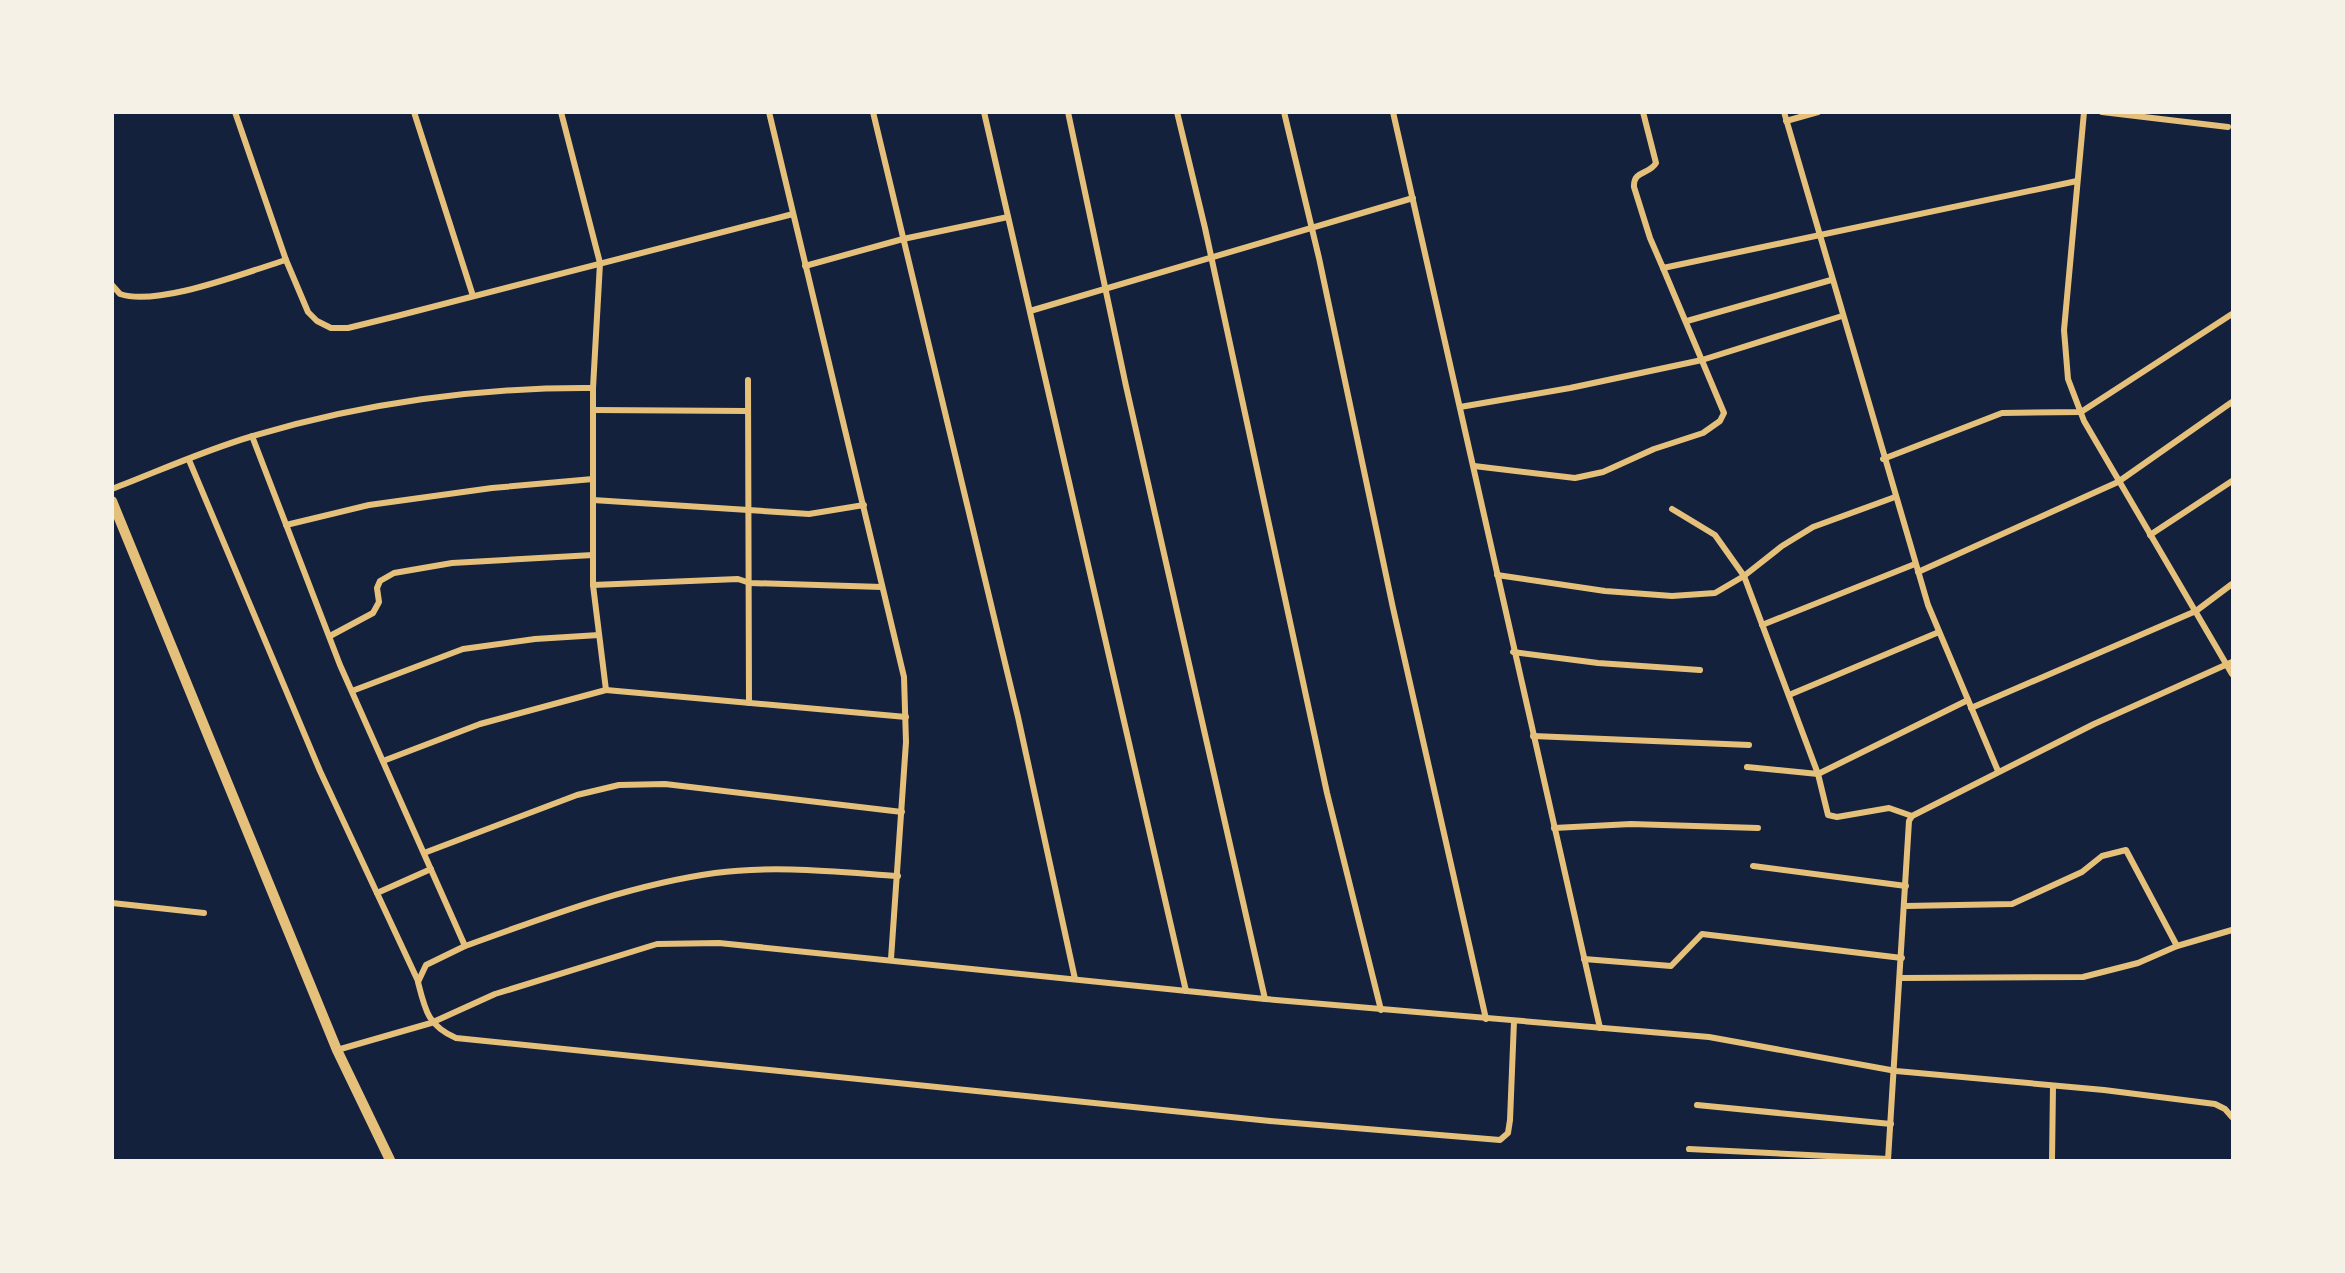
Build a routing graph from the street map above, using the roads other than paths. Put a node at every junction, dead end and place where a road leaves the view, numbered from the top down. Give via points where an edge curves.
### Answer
1 (235, 112) edge
2 (414, 112) edge
3 (561, 112) edge
4 (769, 112) edge
5 (873, 112) edge
6 (984, 112) edge
7 (1068, 112) edge
8 (1177, 112) edge
9 (1284, 112) edge
10 (1393, 112) edge
11 (1644, 112) edge
12 (1784, 112) edge
13 (1818, 112) edge
14 (2084, 112) edge
15 (2102, 112) edge
16 (1786, 121) junction
17 (2228, 127) dead end
18 (2077, 181) junction
19 (1413, 198) junction
20 (793, 214) junction
21 (1008, 217) junction
22 (1312, 229) junction
23 (1818, 234) junction
24 (903, 238) junction
25 (1211, 256) junction
26 (286, 260) junction
27 (600, 263) junction
28 (805, 266) junction
29 (1663, 268) junction
30 (1831, 280) junction
31 (112, 285) edge
32 (1106, 289) junction
33 (473, 296) junction
34 (1030, 311) junction
35 (2232, 314) edge
36 (1842, 316) junction
37 (1687, 321) junction
38 (1702, 360) junction
39 (748, 380) dead end
40 (593, 388) junction
41 (2232, 402) edge
42 (1460, 407) junction
43 (593, 410) junction
44 (747, 411) junction
45 (2081, 412) junction
46 (252, 436) junction
47 (1883, 459) junction
48 (189, 460) junction
49 (1474, 466) junction
50 (593, 479) junction
51 (2118, 482) junction
52 (2232, 482) edge
53 (112, 489) edge
54 (1895, 497) junction
55 (593, 500) junction
56 (112, 501) edge
57 (864, 505) junction
58 (1672, 509) dead end
59 (750, 512) junction
60 (286, 525) junction
61 (2150, 535) junction
62 (593, 555) junction
63 (1915, 564) junction
64 (1918, 572) junction
65 (1497, 575) junction
66 (1744, 576) junction
67 (750, 583) junction
68 (2232, 584) edge
69 (593, 585) junction
70 (882, 586) junction
71 (2196, 611) junction
72 (1762, 625) junction
73 (1939, 632) junction
74 (599, 635) junction
75 (330, 636) junction
76 (1514, 652) junction
77 (2230, 664) edge
78 (1700, 670) dead end
79 (2232, 674) edge
80 (606, 690) junction
81 (352, 692) junction
82 (1789, 695) junction
83 (1968, 700) junction
84 (749, 703) junction
85 (1971, 708) junction
86 (906, 717) junction
87 (1533, 736) junction
88 (1749, 746) dead end
89 (383, 761) junction
90 (1747, 767) dead end
91 (1998, 771) junction
92 (1818, 774) junction
93 (902, 812) junction
94 (1911, 816) junction
95 (1554, 828) junction
96 (1758, 828) dead end
97 (424, 853) junction
98 (1753, 866) dead end
99 (431, 869) junction
100 (898, 876) junction
101 (1906, 886) junction
102 (377, 893) junction
103 (112, 903) edge
104 (1905, 906) junction
105 (204, 913) dead end
106 (2232, 930) edge
107 (465, 945) junction
108 (2177, 946) junction
109 (1902, 958) junction
110 (891, 959) junction
111 (1584, 959) junction
112 (1901, 978) junction
113 (1075, 980) junction
114 (418, 982) junction
115 (1186, 991) junction
116 (1265, 999) junction
117 (1382, 1010) junction
118 (1486, 1019) junction
119 (1514, 1022) junction
120 (431, 1023) junction
121 (1600, 1028) junction
122 (337, 1050) junction
123 (1896, 1071) junction
124 (2053, 1086) junction
125 (1697, 1106) dead end
126 (2232, 1118) edge
127 (1891, 1124) junction
128 (1689, 1149) dead end
129 (1888, 1160) edge
130 (390, 1161) edge
131 (2052, 1161) edge

1 - 26 street
2 - 33 street
3 - 27 street
4 - 20 street
5 - 24 street
6 - 21 street
7 - 32 street
8 - 25 street
9 - 22 street
10 - 19 street
11 - 29 street via 1656,163 1634,178 1634,187
12 - 16 street
13 - 16 street
14 - 18 street
15 - 17 street
16 - 23 street
18 - 23 street
18 - 45 street via 2064,330 2068,379
19 - 22 street
19 - 42 street
20 - 27 street
20 - 28 street
21 - 24 street
21 - 34 street
22 - 25 street
22 - 118 street
23 - 29 street
23 - 30 street
24 - 28 street
24 - 113 street via 1018,717
25 - 32 street
25 - 117 street via 1327,793
26 - 31 street via 214,282 144,297 120,294
26 - 33 street via 308,312 331,328 348,328
27 - 33 street
27 - 40 street
28 - 57 street
29 - 37 street
30 - 36 street
30 - 37 street
32 - 34 street
32 - 116 street
34 - 115 street
35 - 45 street
36 - 38 street
36 - 47 street
37 - 38 street
38 - 42 street
38 - 49 street via 1724,412 1720,421 1703,433 1603,472 1575,478
39 - 44 street
40 - 43 street
40 - 46 street via 491,391 346,413
41 - 51 street
42 - 49 street
43 - 44 street
43 - 50 street
44 - 59 street
45 - 47 street via 2002,412
45 - 51 street
46 - 48 street
46 - 60 street
47 - 54 street
48 - 53 street
48 - 102 street via 320,771
49 - 65 street
50 - 55 street
50 - 60 street via 369,505
51 - 61 street
51 - 64 street
52 - 61 street
54 - 63 street
54 - 66 street via 1813,527
55 - 59 street
55 - 62 street
56 - 122 street
57 - 59 street via 808,514
57 - 70 street
58 - 66 street via 1715,535
59 - 67 street
60 - 75 street
61 - 71 street
62 - 69 street
62 - 75 street via 452,563 394,573 380,581 377,609
63 - 64 street
63 - 72 street
64 - 73 street
65 - 66 street via 1605,591 1672,596 1715,593
65 - 76 street
66 - 72 street
67 - 69 street via 738,579
67 - 70 street
67 - 84 street
68 - 71 street
69 - 74 street
70 - 86 street via 904,677
71 - 77 street
71 - 85 street
72 - 82 street
73 - 82 street
73 - 83 street
74 - 80 street
74 - 81 street via 463,649
75 - 81 street
76 - 78 street
76 - 87 street
77 - 79 street
77 - 91 street
80 - 84 street
80 - 89 street via 480,724
81 - 89 street
82 - 92 street
83 - 85 street
83 - 92 street
84 - 86 street
85 - 91 street
86 - 93 street
87 - 88 street
87 - 95 street
89 - 97 street
90 - 92 street
91 - 94 street
92 - 94 street via 1826,810 1833,817 1889,808
93 - 97 street via 665,784 619,785 577,795
93 - 100 street
94 - 101 street
95 - 96 street via 1631,824
95 - 111 street
97 - 99 street
98 - 101 street
99 - 102 street
99 - 107 street
100 - 107 street via 780,870 716,873 644,888
100 - 110 street
101 - 104 street
102 - 114 street
103 - 105 street
104 - 108 street via 2012,904 2082,872 2103,856 2127,850
104 - 109 street
106 - 108 street
107 - 114 street via 426,965
108 - 112 street via 2138,963 2083,976
109 - 111 street via 1702,934 1671,966
109 - 112 street
110 - 113 street
110 - 120 street via 719,943 657,944 495,994
111 - 121 street
112 - 123 street
113 - 115 street
114 - 120 street
115 - 116 street
116 - 117 street
117 - 118 street
118 - 119 street
119 - 120 street via 1510,1120 1508,1133 1500,1140 1270,1121 456,1038
119 - 121 street
120 - 122 street
121 - 123 street via 1709,1038
122 - 130 street
123 - 124 street
123 - 127 street
124 - 126 street via 2215,1104
124 - 131 street
125 - 127 street
127 - 129 street
128 - 129 street

